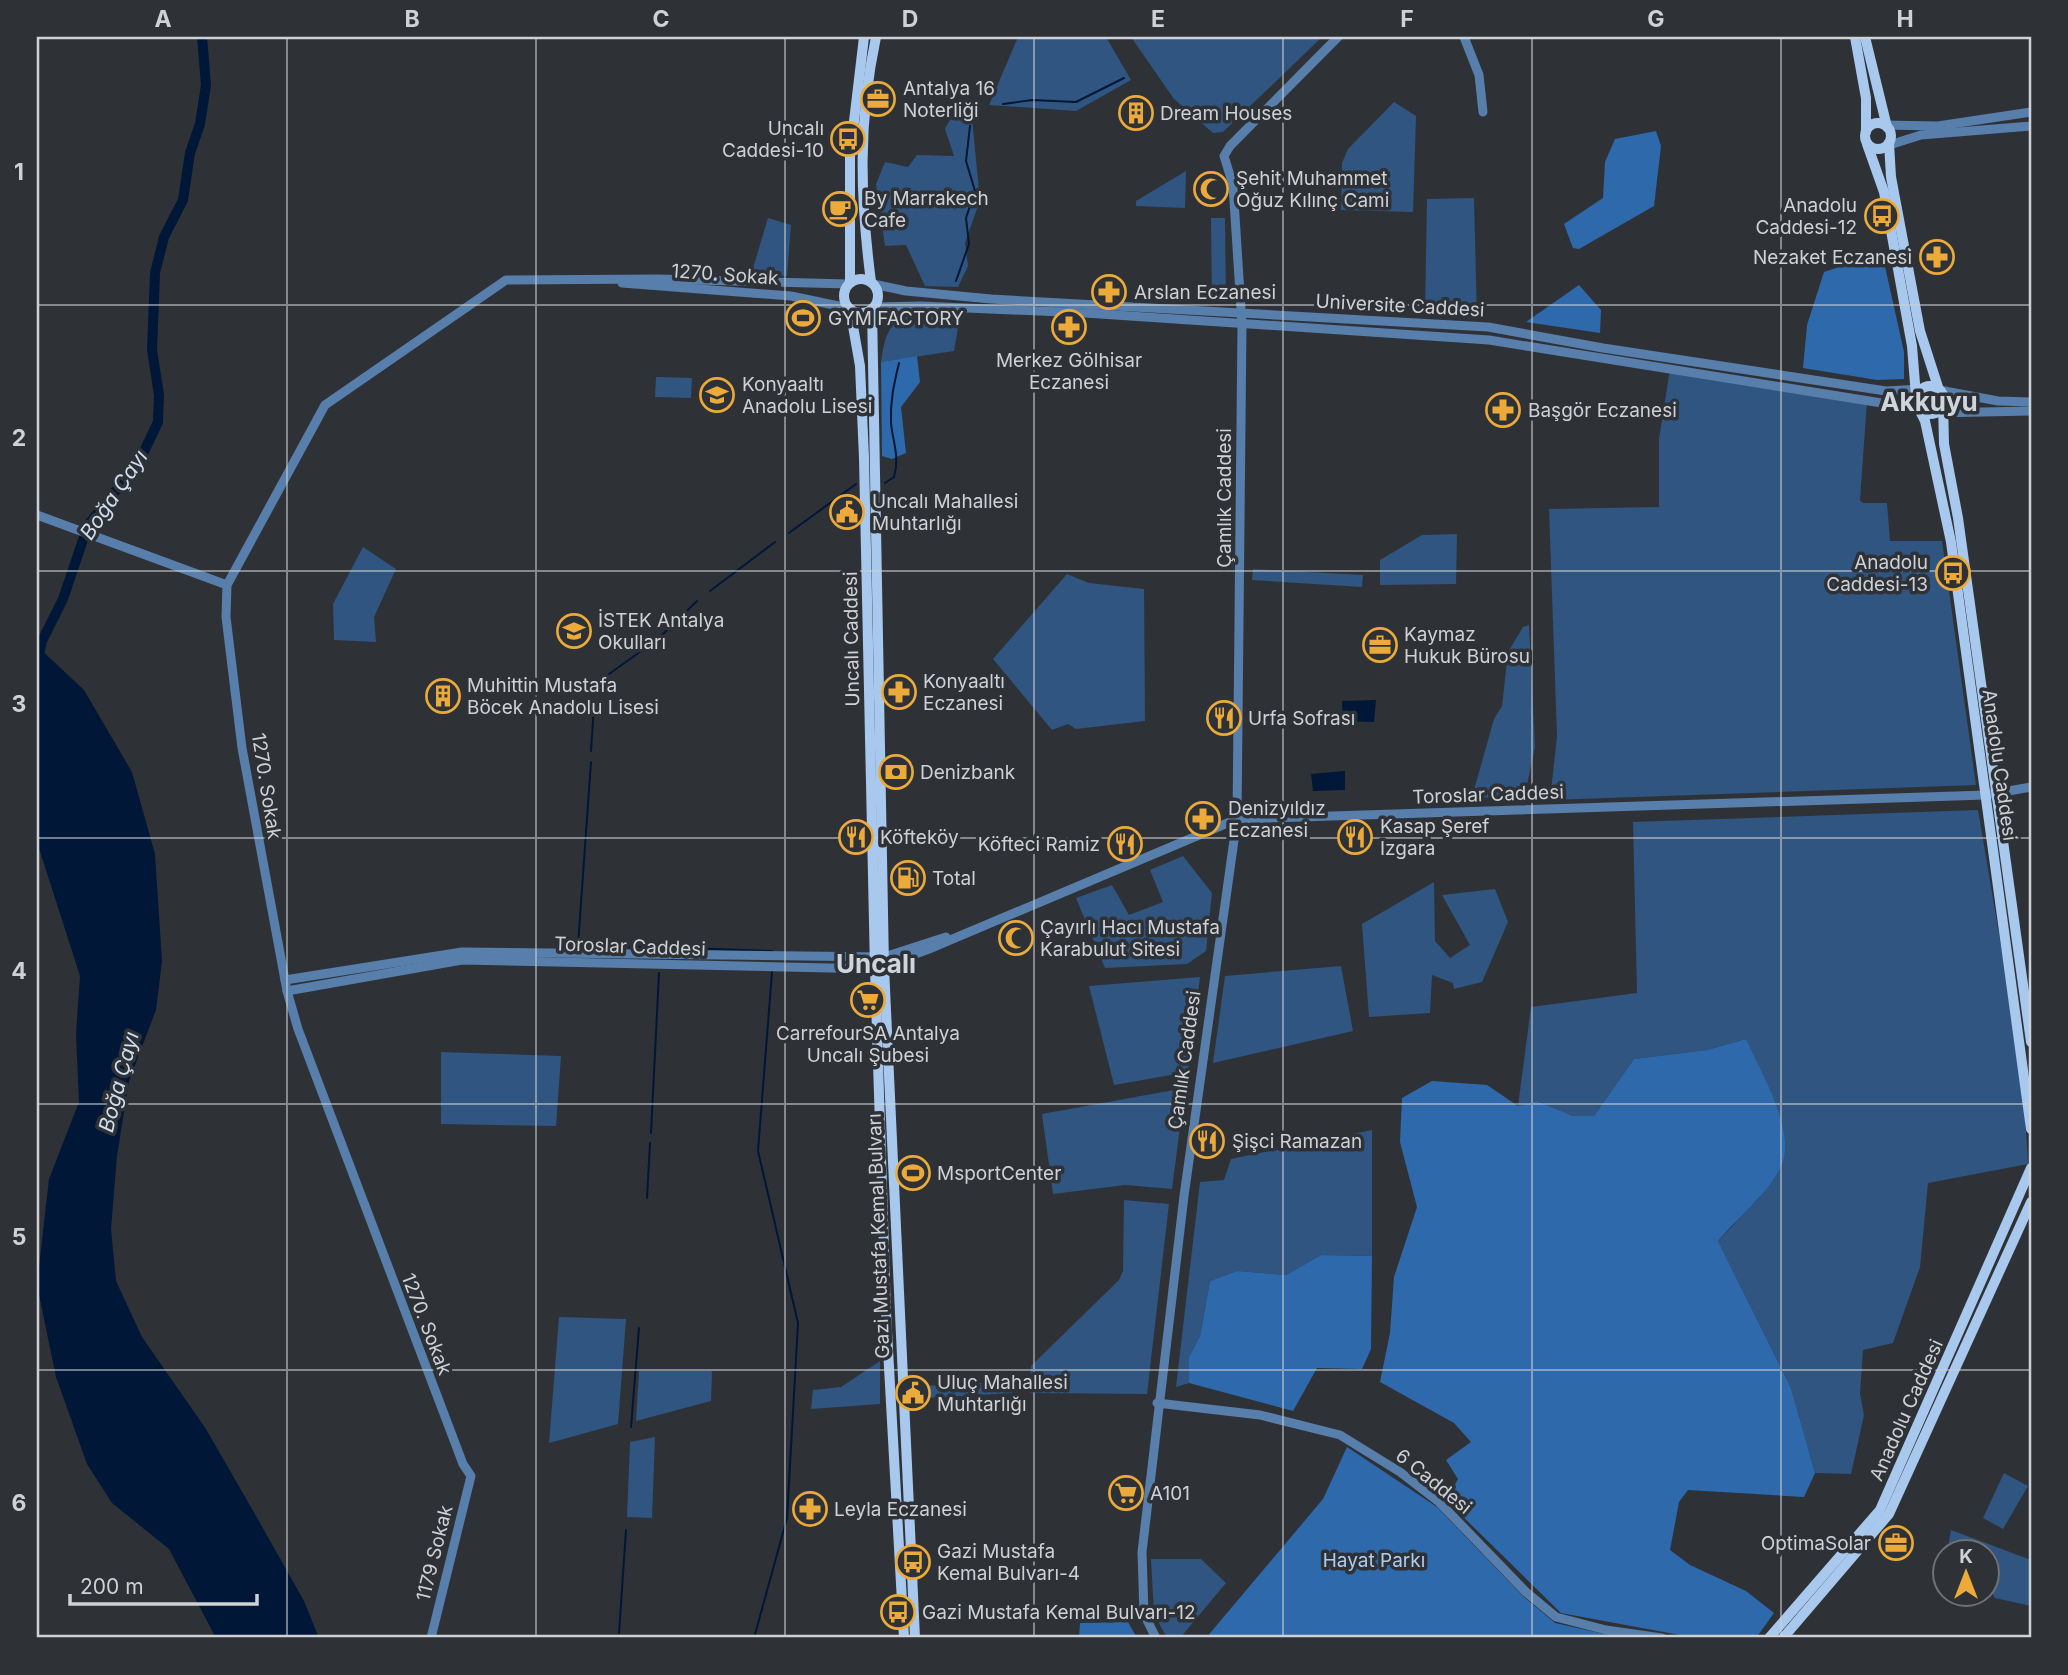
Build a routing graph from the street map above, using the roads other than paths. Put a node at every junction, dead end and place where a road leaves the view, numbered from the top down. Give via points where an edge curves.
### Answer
1 (864, 37) edge
2 (876, 37) edge
3 (1338, 37) edge
4 (1464, 37) edge
5 (1855, 37) edge
6 (1865, 37) edge
7 (1483, 112) dead end
8 (2031, 112) edge
9 (1885, 126) junction
10 (2031, 126) edge
11 (1866, 132) junction
12 (1867, 144) junction
13 (1888, 144) junction
14 (600, 279) junction
15 (872, 283) junction
16 (849, 284) junction
17 (849, 308) junction
18 (873, 308) junction
19 (1241, 314) junction
20 (1242, 325) junction
21 (1939, 390) junction
22 (1918, 391) junction
23 (2031, 402) edge
24 (1919, 409) junction
25 (1941, 409) junction
26 (2031, 411) edge
27 (37, 515) edge
28 (227, 585) junction
29 (2031, 787) edge
30 (1992, 794) junction
31 (1237, 819) junction
32 (462, 956) junction
33 (879, 963) junction
34 (285, 980) junction
35 (287, 991) junction
36 (2031, 1042) edge
37 (2031, 1129) edge
38 (2031, 1168) edge
39 (2031, 1202) edge
40 (1157, 1403) junction
41 (471, 1476) joint
42 (431, 1638) edge
43 (904, 1638) edge
44 (915, 1638) edge
45 (1156, 1638) edge
46 (1662, 1638) edge
47 (1769, 1638) edge
48 (1783, 1638) edge

1 - 16 main road via 850,155
2 - 15 main road via 860,153
3 - 19 street, Çamlık Caddesi via 1224,156 1233,185
4 - 7 street via 1479,75
5 - 11 main road via 1866,98
6 - 9 main road
8 - 9 street via 1938,126
9 - 11 main road via 1871,125
9 - 13 main road
10 - 13 street via 1922,135
11 - 12 main road
12 - 13 main road via 1874,149
12 - 22 main road via 1884,192
13 - 21 main road via 1920,331
14 - 16 street, 1270. Sokak
14 - 17 street, 1270. Sokak via 791,296
14 - 28 street, 1270. Sokak via 506,281 325,405
15 - 16 main road via 860,279
15 - 18 main road via 878,297
15 - 19 street, Universite Caddesi via 984,298
16 - 17 main road via 844,298
17 - 18 main road via 858,313
17 - 33 main road, Uncalı Caddesi via 860,366 865,471
18 - 20 street, Universite Caddesi via 987,309
18 - 33 main road, Uncalı Caddesi
19 - 20 street, Çamlık Caddesi
19 - 22 street, Universite Caddesi via 1488,327 1886,391
20 - 24 street, Universite Caddesi via 1489,340
20 - 31 street, Çamlık Caddesi
21 - 22 main road via 1930,386
21 - 23 street
21 - 25 main road
22 - 24 main road
24 - 25 main road via 1926,414
24 - 30 main road, Anadolu Caddesi via 1945,502
25 - 26 street
25 - 30 main road, Anadolu Caddesi
27 - 28 street
28 - 34 street, 1270. Sokak via 226,617 242,748
29 - 30 street, Toroslar Caddesi
30 - 31 street, Toroslar Caddesi
30 - 36 main road, Anadolu Caddesi
30 - 37 main road, Anadolu Caddesi
31 - 33 street, Toroslar Caddesi via 968,931
31 - 40 street, Çamlık Caddesi
32 - 33 street, Toroslar Caddesi
32 - 34 street, Toroslar Caddesi
32 - 35 street, Toroslar Caddesi
33 - 43 main road, Gazi Mustafa Kemal Bulvarı via 886,1313
33 - 44 main road, Gazi Mustafa Kemal Bulvarı
34 - 35 street, 1270. Sokak
35 - 41 street, 1270. Sokak via 372,1230
38 - 47 main road, Anadolu Caddesi via 1880,1510
39 - 48 main road, Anadolu Caddesi via 1889,1514
40 - 45 street, Çamlık Caddesi via 1142,1552 1144,1615
40 - 46 street, 6 Caddesi via 1260,1415 1340,1435 1439,1502 1556,1617
41 - 42 street, 1179 Sokak

